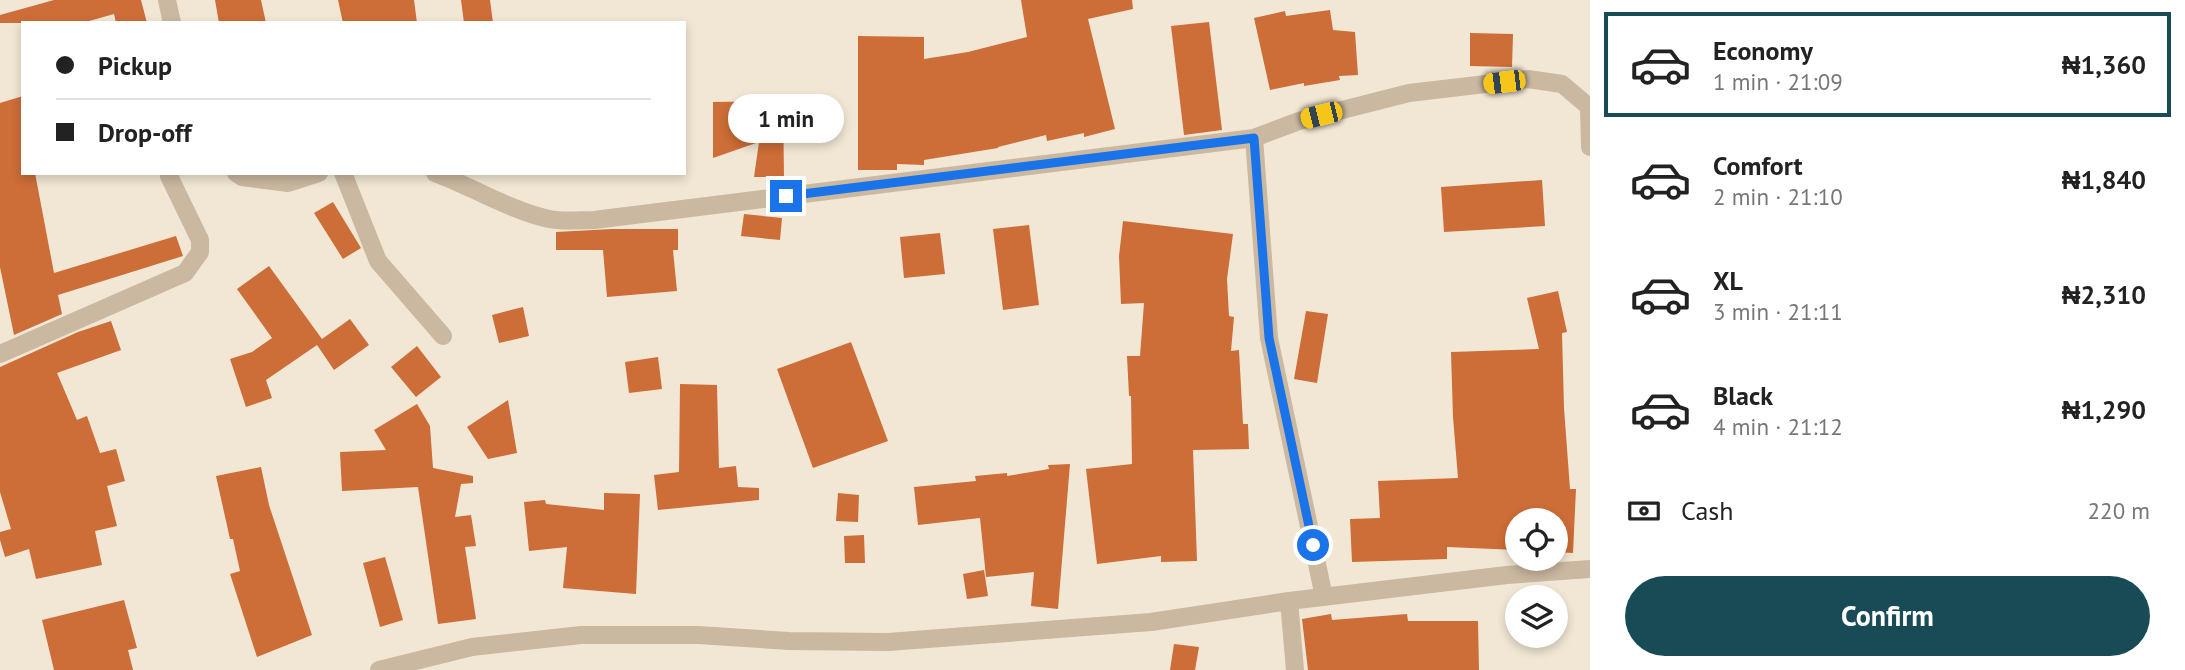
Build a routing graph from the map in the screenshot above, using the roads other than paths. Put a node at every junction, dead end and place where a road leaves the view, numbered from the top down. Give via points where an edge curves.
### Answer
1 (167, 0) edge
2 (172, 21) edge
3 (1254, 138) junction
4 (1590, 147) edge
5 (239, 175) edge
6 (313, 175) edge
7 (344, 175) edge
8 (440, 175) edge
9 (169, 176) dead end
10 (443, 336) dead end
11 (0, 354) edge
12 (1590, 569) edge
13 (1324, 597) junction
14 (1289, 601) junction
15 (379, 670) edge
16 (1295, 670) edge

1 - 2 street
3 - 4 street via 1299,121 1409,93 1528,79 1562,84 1588,107
3 - 8 street via 594,220 551,220
3 - 13 street via 1269,338
5 - 6 street via 288,183
7 - 10 street via 378,261
9 - 11 street via 200,240 200,252 185,274
12 - 13 street
13 - 14 street
14 - 15 street via 1151,622 888,642 581,635 472,647
14 - 16 street

